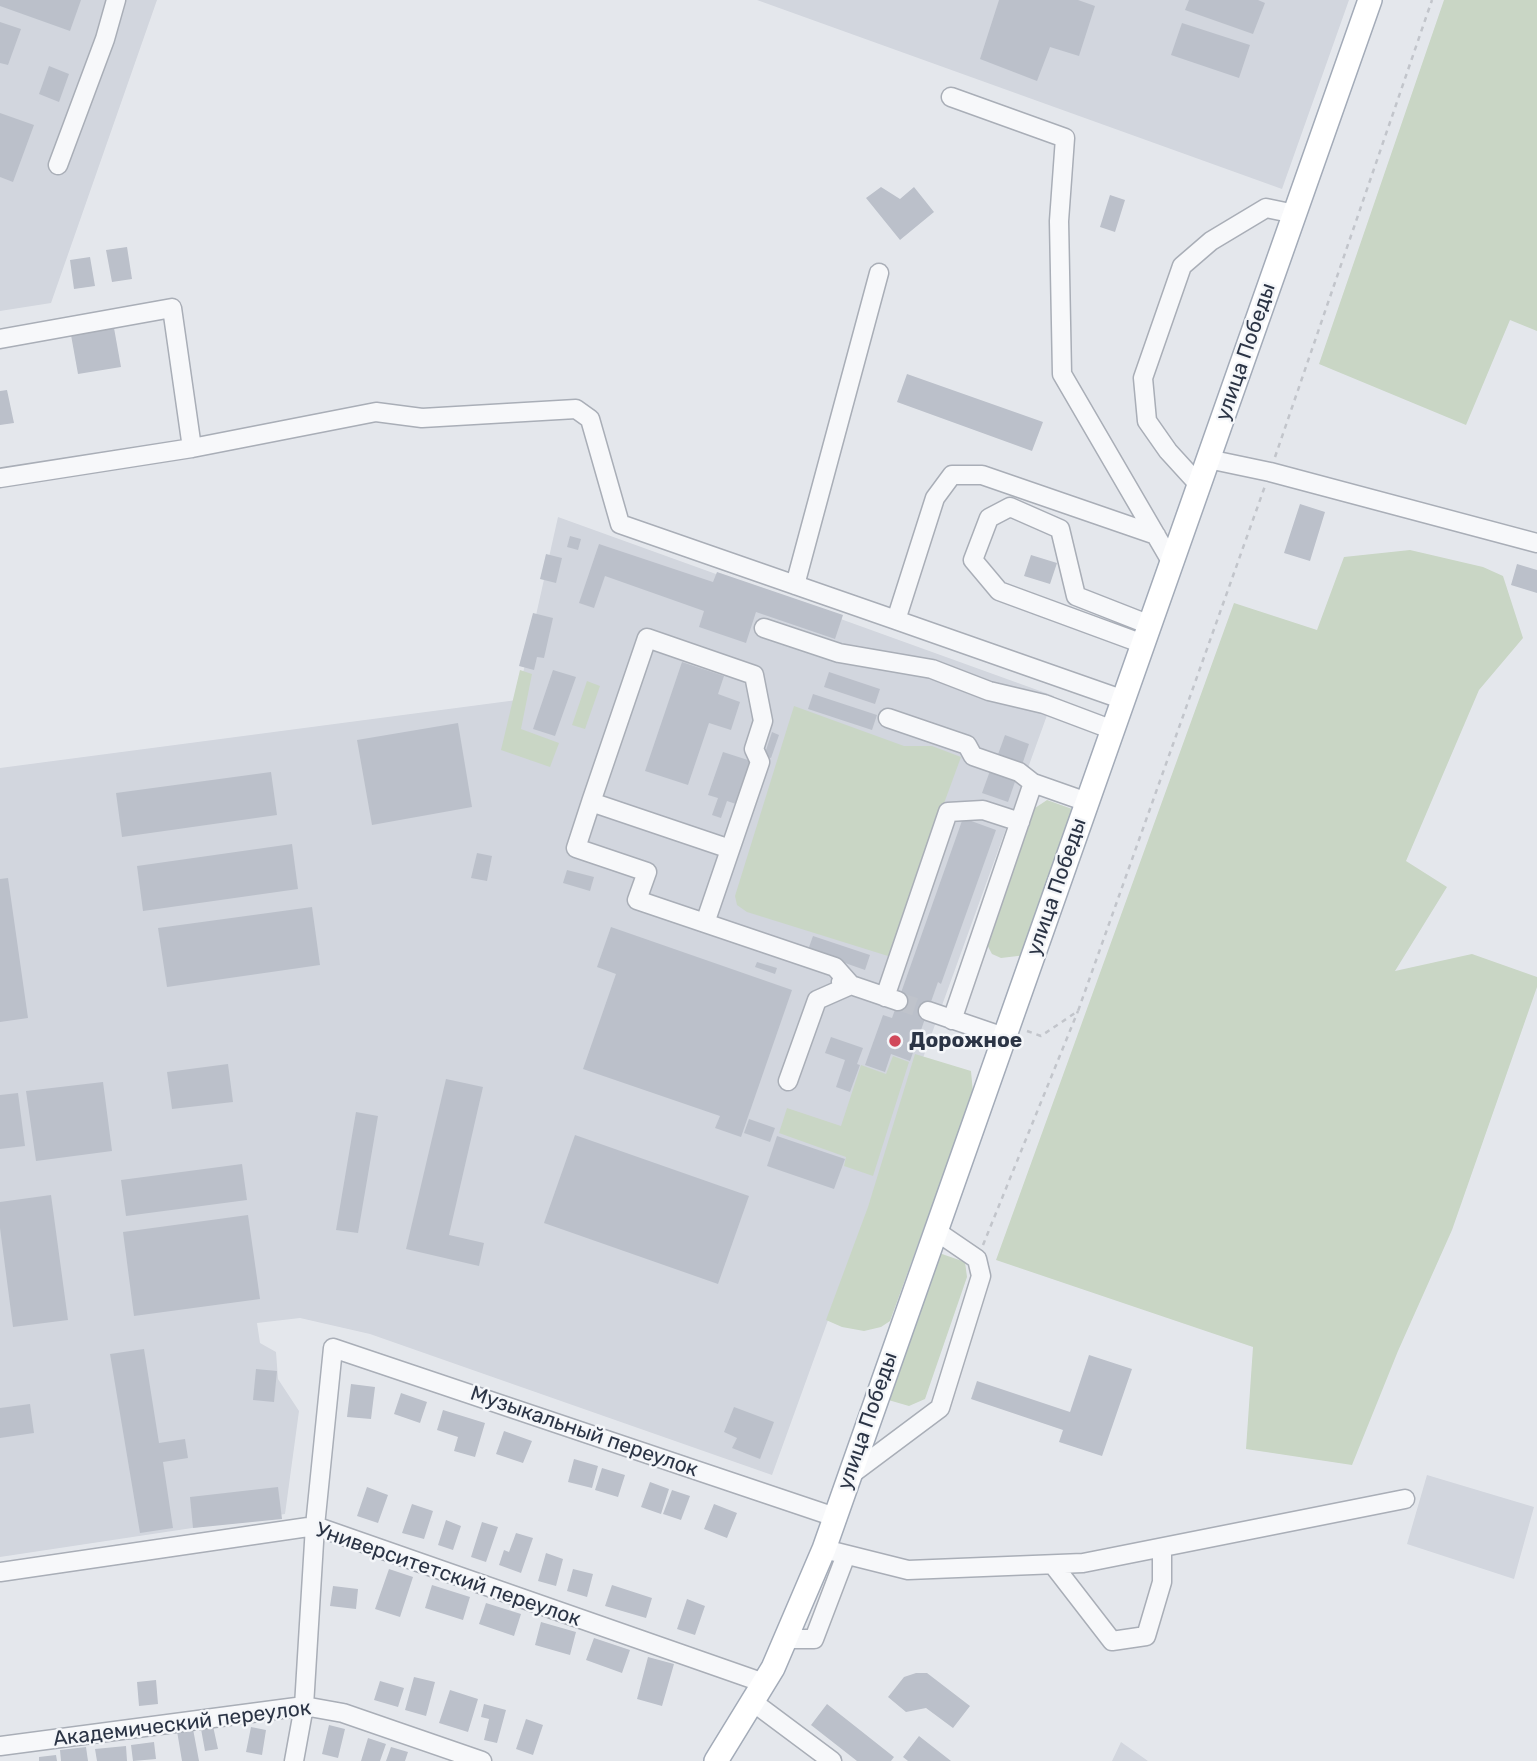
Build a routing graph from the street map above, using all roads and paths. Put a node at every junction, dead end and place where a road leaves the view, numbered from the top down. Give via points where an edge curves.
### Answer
1 (116, 0) edge
2 (1370, 0) edge
3 (1432, 0) edge
4 (951, 97) dead end
5 (58, 165) dead end
6 (1295, 214) junction
7 (879, 273) dead end
8 (0, 339) edge
9 (192, 449) junction
10 (1208, 459) junction
11 (1270, 471) junction
12 (0, 478) edge
13 (1199, 485) junction
14 (1156, 535) junction
15 (1537, 543) edge
16 (1172, 563) junction
17 (795, 585) junction
18 (896, 620) junction
19 (764, 628) dead end
20 (1146, 635) junction
21 (1124, 699) junction
22 (888, 718) dead end
23 (1113, 730) junction
24 (1033, 783) junction
25 (591, 802) junction
26 (1087, 802) junction
27 (1020, 822) junction
28 (730, 849) junction
29 (705, 923) junction
30 (851, 985) junction
31 (928, 1011) tunnel mouth
32 (1078, 1011) junction
33 (952, 1020) junction
34 (1006, 1032) junction
35 (788, 1081) dead end
36 (936, 1231) junction
37 (977, 1259) junction
38 (849, 1476) junction
39 (1405, 1499) dead end
40 (835, 1517) junction
41 (315, 1526) junction
42 (1162, 1548) junction
43 (824, 1549) junction
44 (846, 1555) junction
45 (1054, 1566) junction
46 (0, 1572) edge
47 (786, 1639) junction
48 (758, 1692) junction
49 (304, 1706) junction
50 (0, 1746) edge
51 (294, 1761) edge
52 (482, 1761) edge
53 (716, 1761) edge
54 (832, 1761) edge

1 - 5 street
2 - 6 main road, улица Победы
3 - 11 path
4 - 14 street via 1065,138 1059,221 1062,374
6 - 10 main road, улица Победы
6 - 13 street via 1266,208 1211,241 1182,266 1143,378 1147,421
7 - 17 street
8 - 9 street via 172,308
9 - 12 street
9 - 17 street via 376,412 422,418 576,409 590,419 620,524
10 - 11 street
10 - 13 main road, улица Победы
11 - 15 street
11 - 32 path
13 - 16 main road, улица Победы
14 - 16 street
14 - 18 street via 982,475 952,475 935,498
16 - 20 main road, улица Победы
17 - 18 street
18 - 21 street
19 - 23 street via 839,653 932,670
20 - 20 street via 1076,596 1060,529 1010,507 989,518 973,560 999,591
20 - 21 main road, улица Победы
21 - 23 main road, улица Победы
22 - 24 street via 967,745 973,756 1019,772
23 - 26 main road, улица Победы
24 - 26 street
24 - 27 street
25 - 28 street
25 - 28 street via 647,638 671,646 754,675 764,721 754,749 760,762
25 - 29 street via 576,848 647,872 637,900
26 - 34 main road, улица Победы
27 - 30 street via 983,810 948,812 891,999
27 - 33 street
28 - 29 street
29 - 30 street via 747,937 762,955
30 - 35 street via 817,1000
31 - 33 street
32 - 34 path via 1041,1036
32 - 37 path
33 - 34 street
34 - 36 main road, улица Победы
36 - 37 street
36 - 38 main road, улица Победы
37 - 38 street via 981,1276 940,1408
38 - 40 main road, улица Победы
39 - 42 street
40 - 41 street, Музыкальный переулок via 333,1348
40 - 43 main road, улица Победы
41 - 46 street, Университетский переулок
41 - 48 street, Университетский переулок
41 - 49 street
42 - 45 street
42 - 45 street via 1162,1582 1146,1636 1112,1641
43 - 44 street
43 - 47 main road, улица Победы
44 - 45 street via 908,1570
44 - 47 street via 814,1639
47 - 48 main road, улица Победы
48 - 53 main road, улица Победы
48 - 54 street, Университетский переулок
49 - 50 street, Академический переулок
49 - 51 street
49 - 52 street, Академический переулок via 343,1713

